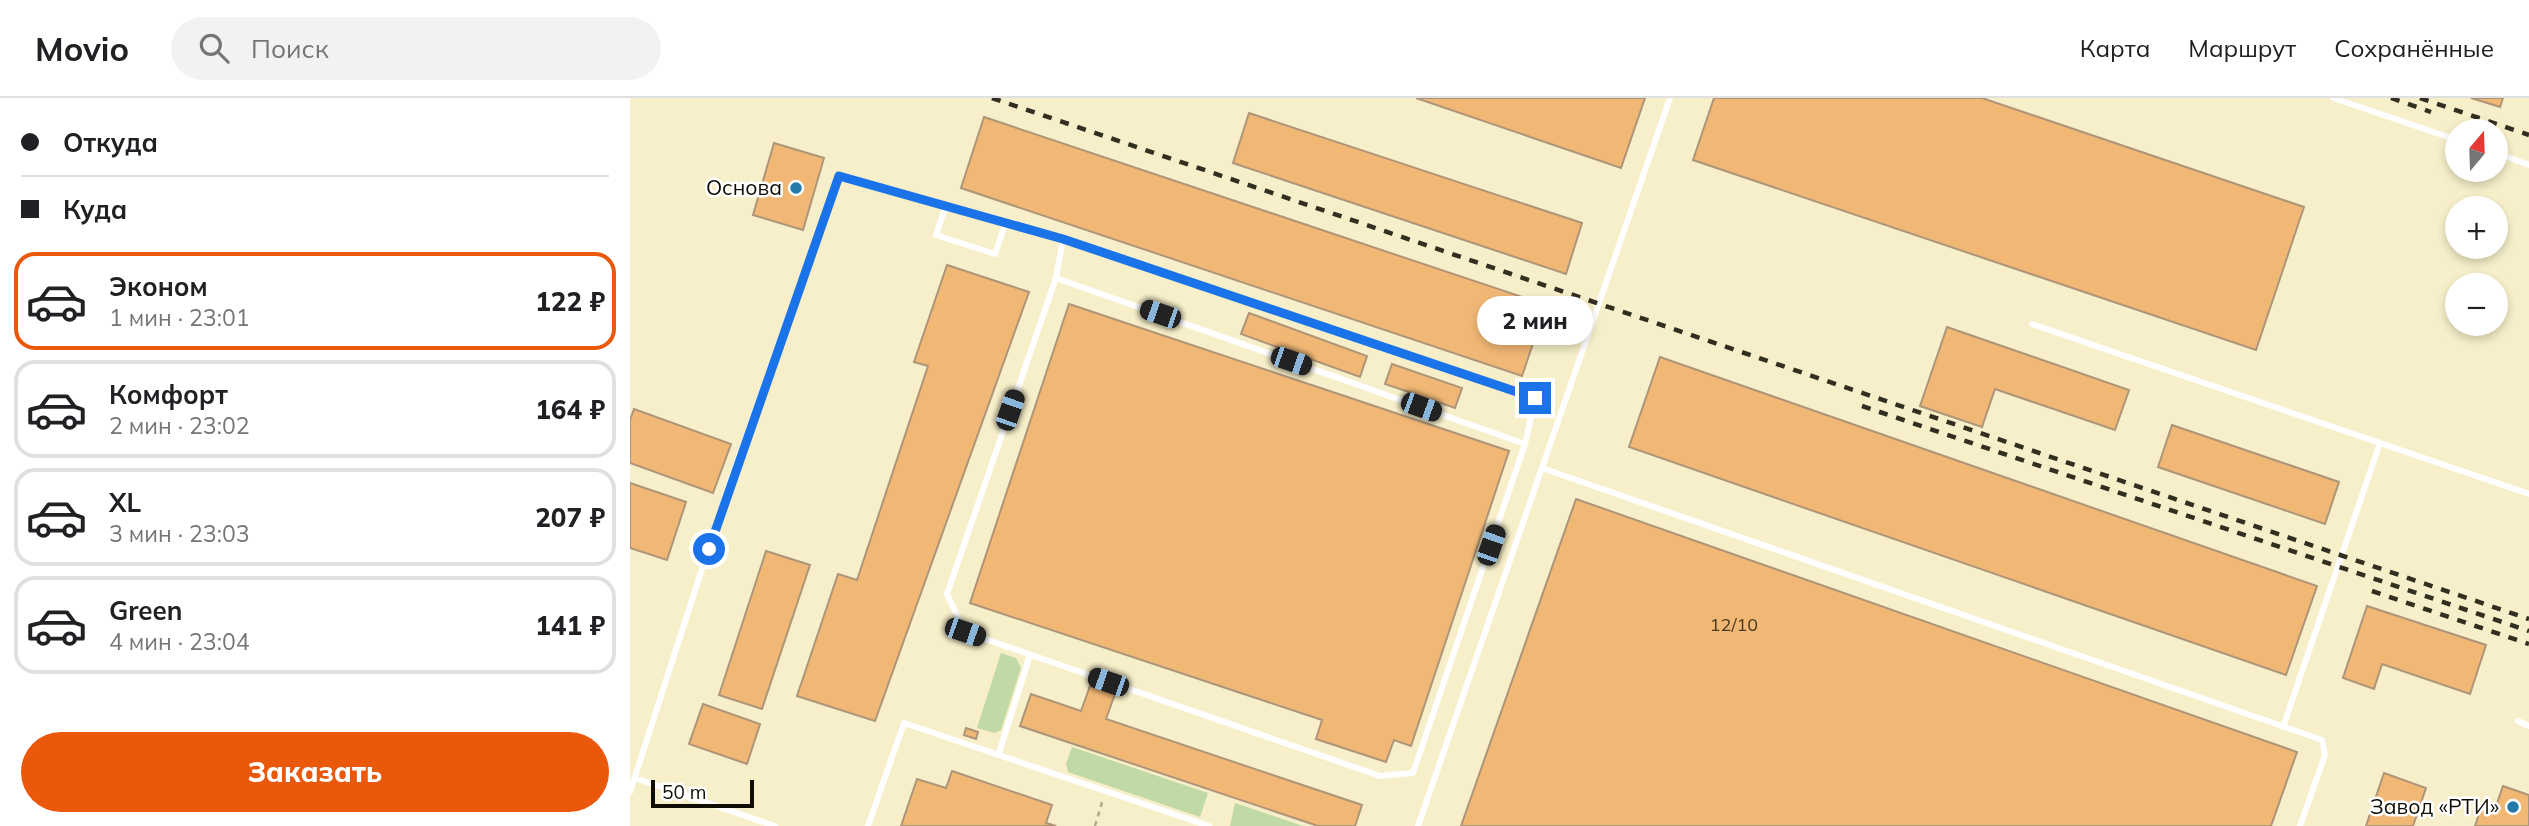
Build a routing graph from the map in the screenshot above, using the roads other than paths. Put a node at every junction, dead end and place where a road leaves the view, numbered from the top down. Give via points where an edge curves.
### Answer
1 (1670, 98) edge
2 (2333, 98) edge
3 (2445, 136) edge
4 (2508, 157) edge
5 (2529, 165) edge
6 (946, 205) junction
7 (1006, 222) junction
8 (1063, 239) junction
9 (1056, 278) junction
10 (2032, 324) dead end
11 (2380, 443) junction
12 (1525, 444) junction
13 (1542, 468) junction
14 (2529, 494) edge
15 (1030, 655) junction
16 (2518, 722) dead end
17 (2529, 726) edge
18 (2283, 727) junction
19 (999, 753) junction
20 (635, 778) junction
21 (630, 792) edge
22 (775, 826) edge
23 (868, 826) edge
24 (1209, 826) edge
25 (1418, 826) edge
26 (2300, 826) edge

1 - 13 lane
2 - 3 lane
4 - 5 lane
6 - 7 lane
6 - 7 lane via 936,235 995,254
6 - 20 lane via 839,176 733,473
7 - 8 lane
8 - 9 lane
8 - 12 lane via 1535,398
9 - 12 lane
9 - 15 lane via 947,594 965,632
10 - 11 lane
11 - 14 lane
11 - 18 lane
12 - 15 lane via 1413,773 1380,776
13 - 18 lane
13 - 25 lane
15 - 19 lane
16 - 17 lane
18 - 26 lane via 2322,740 2325,755
19 - 23 lane via 904,723
19 - 24 lane
20 - 21 lane
20 - 22 lane

